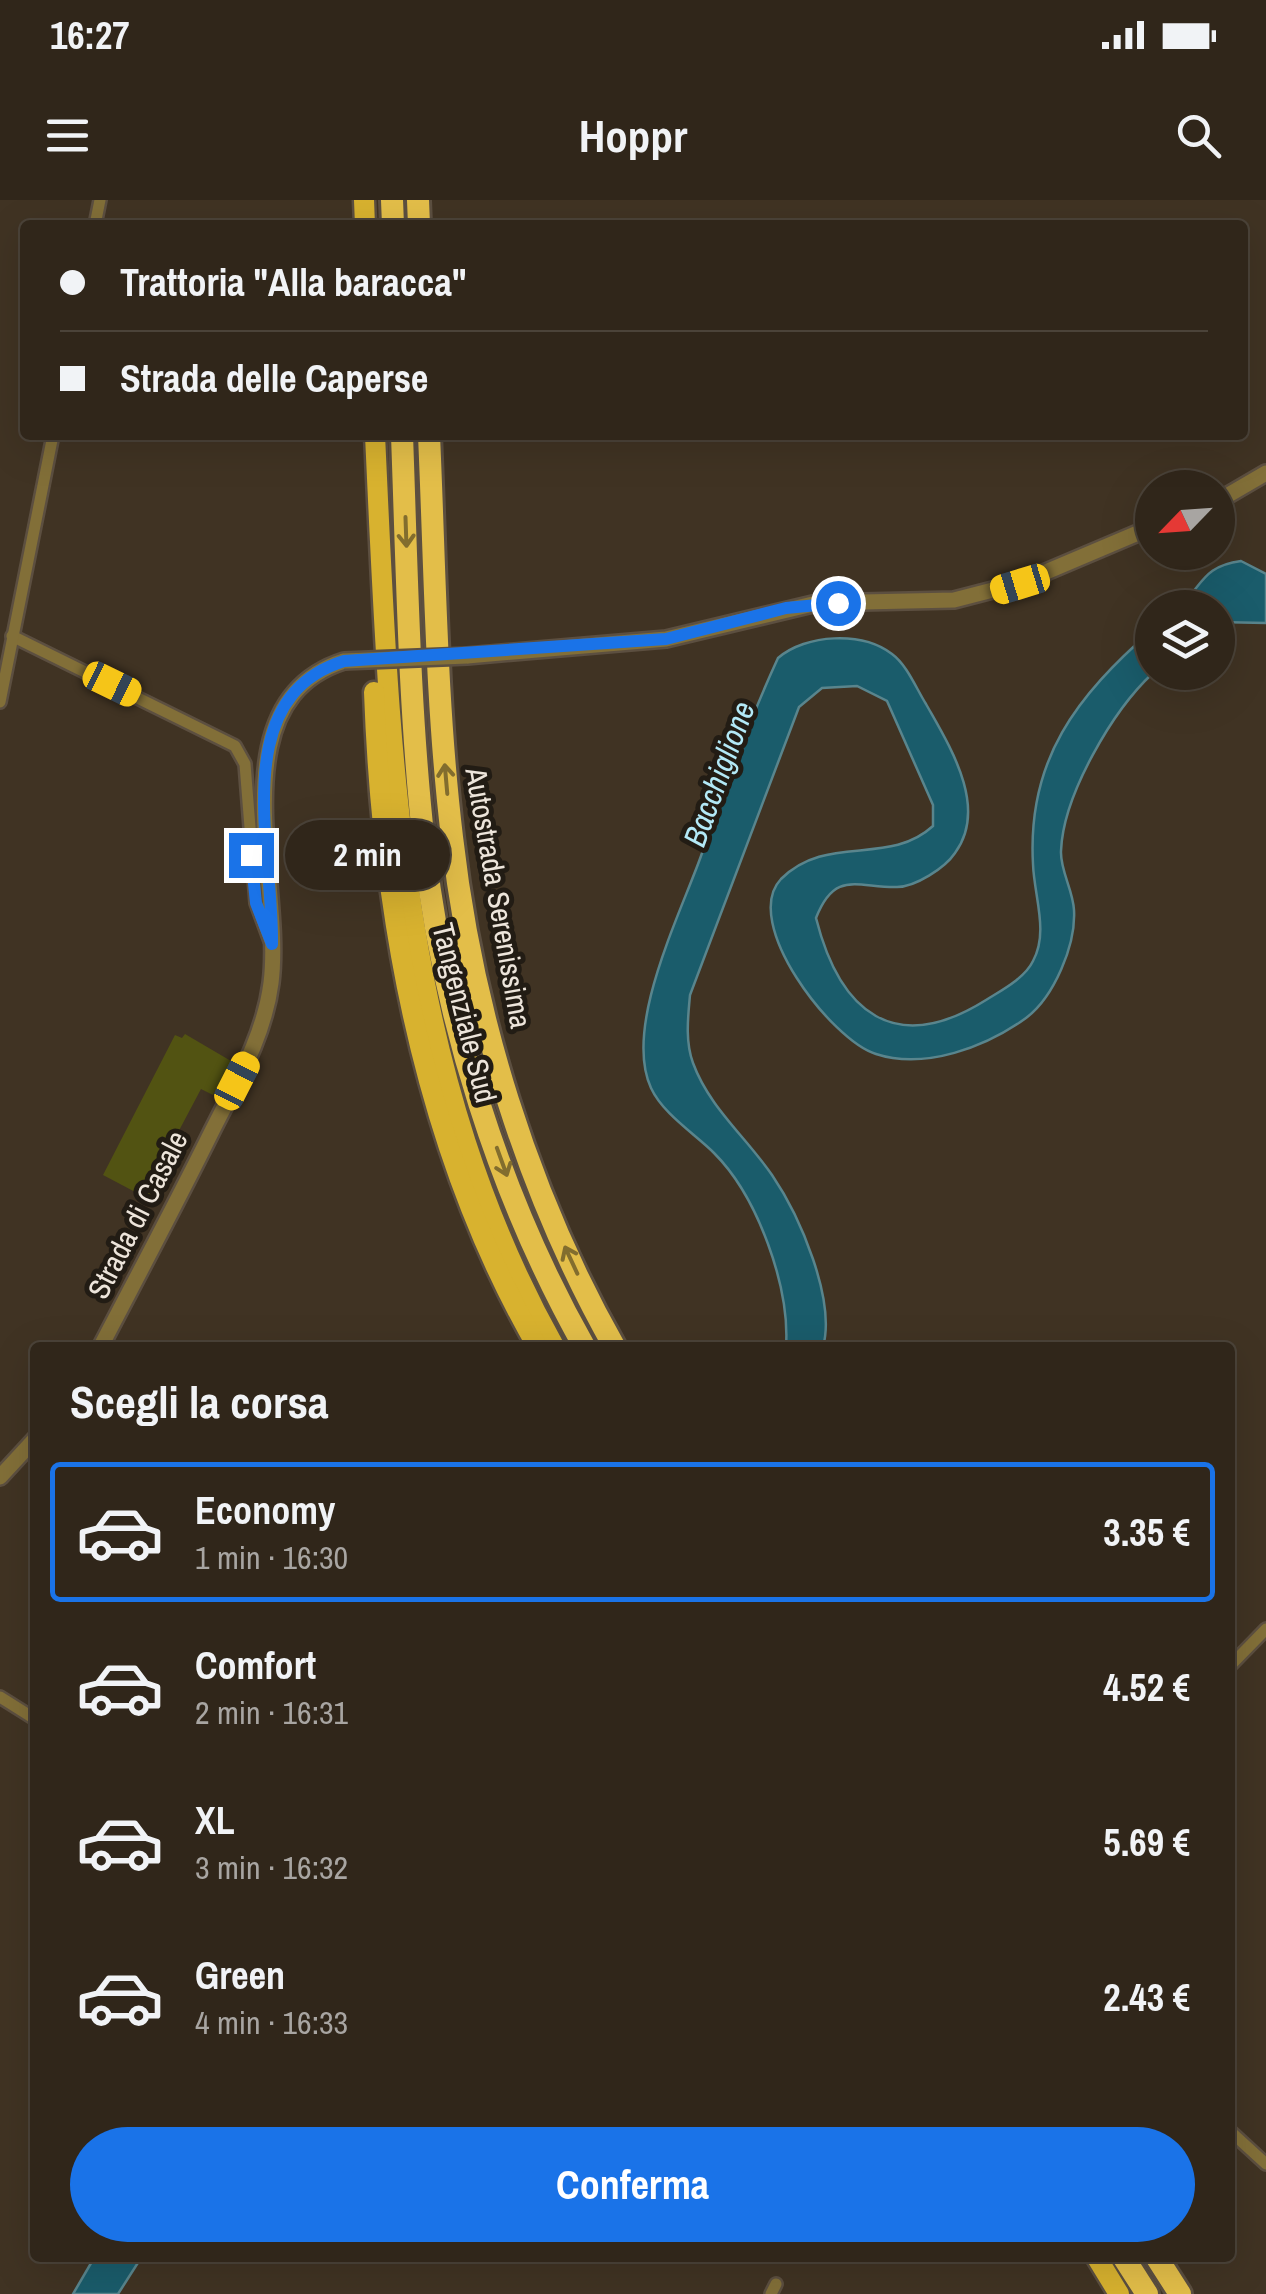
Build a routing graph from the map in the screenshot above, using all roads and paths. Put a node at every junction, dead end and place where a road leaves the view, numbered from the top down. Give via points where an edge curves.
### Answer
1 (51, 440) edge
2 (363, 440) edge
3 (375, 440) edge
4 (402, 440) edge
5 (429, 440) edge
6 (1266, 472) edge
7 (1235, 491) edge
8 (1135, 534) edge
9 (12, 636) junction
10 (0, 702) edge
11 (272, 944) junction
12 (103, 1342) edge
13 (535, 1342) edge
14 (552, 1342) edge
15 (582, 1342) edge
16 (612, 1342) edge
17 (30, 1444) edge
18 (0, 1477) edge
19 (1266, 1628) edge
20 (1235, 1661) edge
21 (0, 1697) edge
22 (30, 1716) edge
23 (1235, 2135) edge
24 (1266, 2164) edge
25 (1083, 2262) edge
26 (1099, 2262) edge
27 (1127, 2262) edge
28 (1160, 2262) edge
29 (1103, 2294) edge
30 (1119, 2294) edge
31 (1148, 2294) edge
32 (1180, 2294) edge

1 - 9 street
2 - 13 highway, Tangenziale Sud via 380,826 410,1001 476,1217
3 - 14 highway, Tangenziale Sud via 394,794 411,926 460,1122 491,1212
4 -> 15 highway, Autostrada Serenissima via 417,762 439,938 495,1143
16 -> 5 highway, Autostrada Serenissima via 532,1168 498,1068 474,964 446,776
6 - 7 street
8 - 11 street, Strada di Casale, bridge via 1020,584 968,598 817,604 666,639 344,661 313,673 288,696 269,740 264,788
9 - 10 street
9 - 11 street via 236,746 245,764 256,903
11 - 12 street, Strada di Casale via 271,981 255,1046
17 - 18 street
19 - 20 street
21 - 22 street
23 - 24 street
25 - 29 highway
26 - 30 highway
27 - 31 highway
28 - 32 highway

